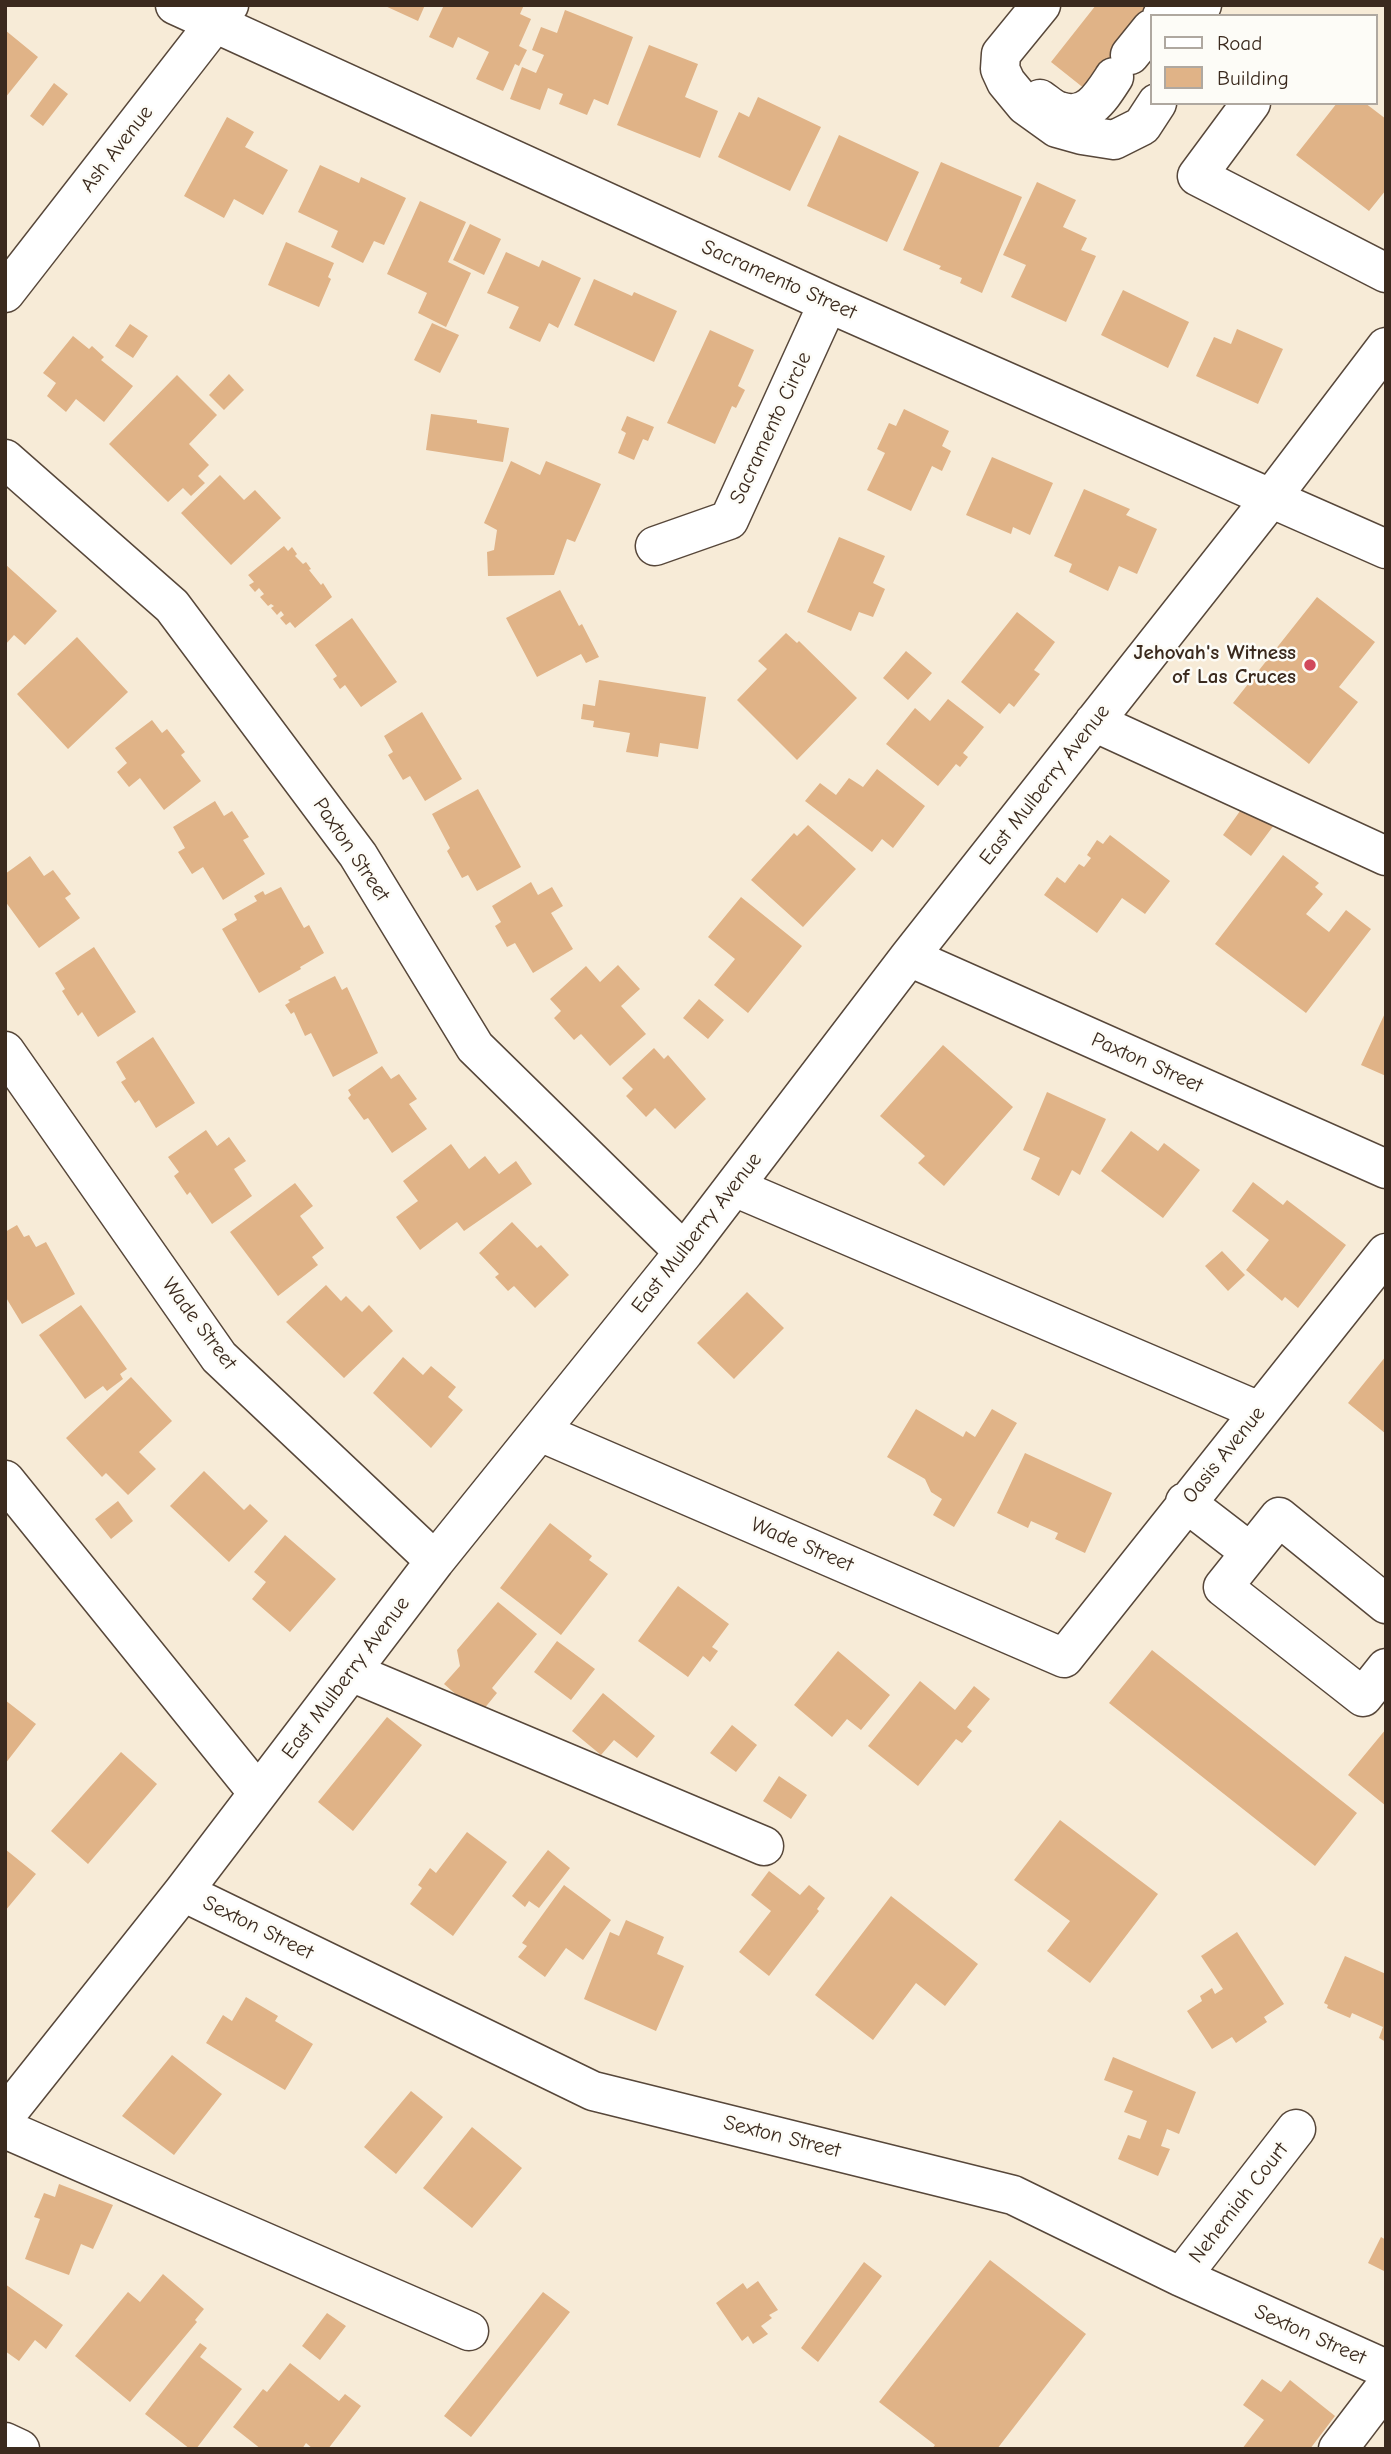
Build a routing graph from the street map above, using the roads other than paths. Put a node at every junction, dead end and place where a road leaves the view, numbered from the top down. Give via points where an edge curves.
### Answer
1 (175, 5) edge
2 (1202, 5) edge
3 (222, 14) edge
4 (1169, 14) edge
5 (1030, 19) edge
6 (1132, 54) edge
7 (1156, 105) edge
8 (1250, 105) edge
9 (20, 247) edge
10 (1382, 264) edge
11 (5, 293) edge
12 (828, 303) junction
13 (1386, 347) edge
14 (5, 459) edge
15 (1272, 497) junction
16 (655, 546) dead end
17 (1386, 549) edge
18 (1094, 722) junction
19 (1386, 856) edge
20 (909, 957) junction
21 (5, 1051) edge
22 (1386, 1168) edge
23 (734, 1187) junction
24 (684, 1252) junction
25 (1386, 1253) edge
26 (1259, 1411) junction
27 (540, 1432) junction
28 (5, 1480) edge
29 (1185, 1502) junction
30 (1250, 1552) junction
31 (435, 1561) junction
32 (1386, 1604) edge
33 (1064, 1658) joint
34 (1386, 1668) edge
35 (351, 1672) junction
36 (258, 1793) junction
37 (764, 1846) dead end
38 (183, 1892) junction
39 (5, 2116) edge
40 (5, 2129) edge
41 (1296, 2129) dead end
42 (1181, 2277) junction
43 (469, 2331) dead end
44 (1386, 2369) edge
45 (1386, 2386) edge
46 (5, 2442) edge
47 (20, 2449) edge
48 (1338, 2449) edge

1 - 3 street, Sacramento Street
2 - 4 street
3 - 9 street, Ash Avenue
3 - 12 street, Sacramento Street
5 - 6 street via 1015,59 1018,75 1035,97 1058,111 1085,111 1095,105
5 - 7 street via 1001,54 1000,69 1025,105 1057,128 1114,140 1142,126
8 - 10 street via 1197,176
9 - 11 street, Ash Avenue
12 - 15 street, Sacramento Street
12 - 16 street, Sacramento Circle via 729,520
13 - 15 street, East Mulberry Avenue
14 - 24 street, Paxton Street via 172,606 358,855 475,1047
15 - 17 street, Sacramento Street
15 - 18 street, East Mulberry Avenue
18 - 19 street
18 - 20 street, East Mulberry Avenue
20 - 22 street, Paxton Street
20 - 23 street, East Mulberry Avenue
21 - 31 street, Wade Street via 219,1357
23 - 24 street, East Mulberry Avenue
23 - 26 street
24 - 27 street, East Mulberry Avenue
25 - 26 street, Oasis Avenue
26 - 29 street, Oasis Avenue
27 - 31 street, East Mulberry Avenue
27 - 33 street, Wade Street
28 - 36 street
29 - 30 street
29 - 33 street, Oasis Avenue
30 - 32 street via 1279,1517
30 - 34 street via 1223,1587 1363,1697
31 - 35 street, East Mulberry Avenue
35 - 36 street, East Mulberry Avenue
35 - 37 street
36 - 38 street, East Mulberry Avenue
38 - 39 street, East Mulberry Avenue
38 - 42 street, Sexton Street via 593,2091 1013,2195
40 - 43 street
41 - 42 street, Nehemiah Court
42 - 44 street, Sexton Street
45 - 48 street
46 - 47 street

